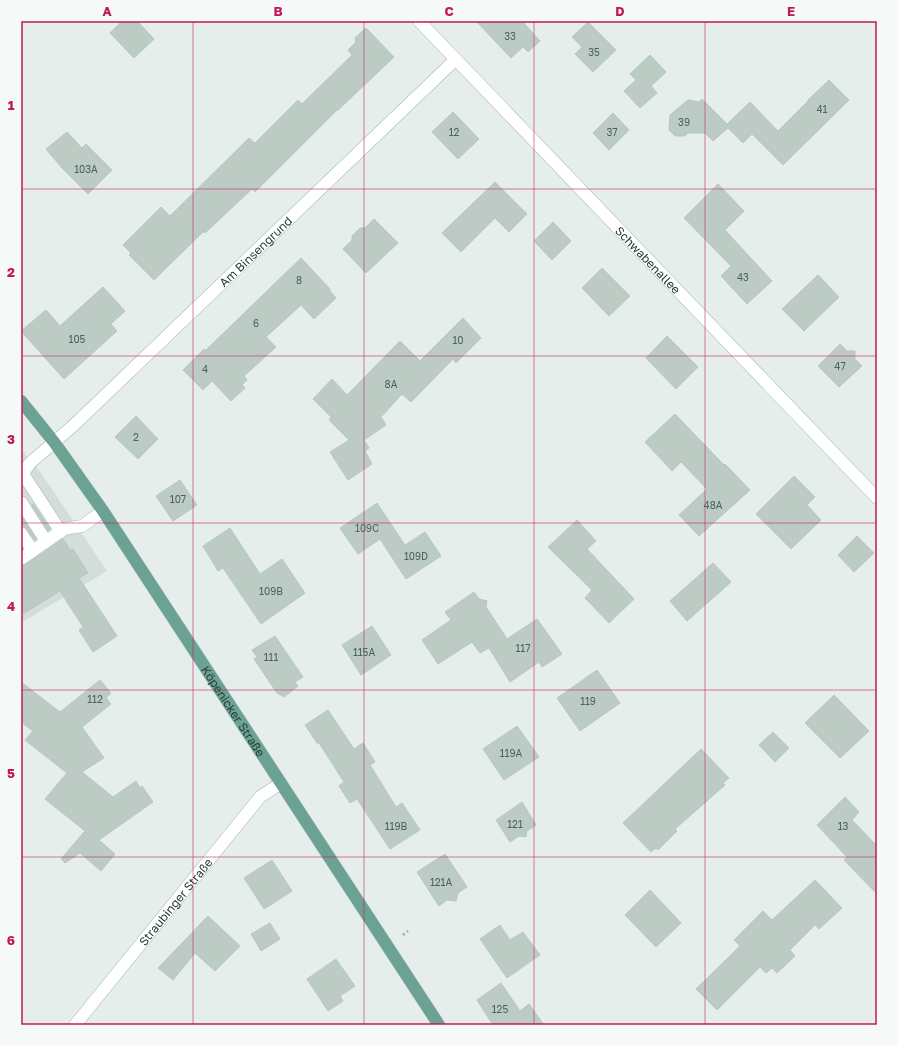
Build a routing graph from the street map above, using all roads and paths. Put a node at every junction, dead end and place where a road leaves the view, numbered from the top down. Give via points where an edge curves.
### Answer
1 (420, 21) edge
2 (456, 59) junction
3 (21, 401) edge
4 (54, 442) junction
5 (22, 475) edge
6 (877, 498) edge
7 (21, 502) edge
8 (103, 511) junction
9 (61, 532) junction
10 (21, 533) edge
11 (46, 541) junction
12 (33, 551) junction
13 (21, 559) edge
14 (280, 783) junction
15 (408, 931) dead end
16 (403, 935) dead end
17 (75, 1025) edge
18 (439, 1025) edge

1 - 2 street, Schwabenallee
2 - 4 street, Am Binsengrund
2 - 6 street, Schwabenallee
3 - 4 main road, Köpenicker Straße
4 - 5 street, Am Binsengrund via 30,463
4 - 8 main road, Köpenicker Straße
5 - 9 street
7 - 11 street
8 - 9 street via 82,526 64,529
8 - 14 main road, Köpenicker Straße
9 - 11 street
10 - 12 street
11 - 12 street
12 - 13 street
14 - 17 street, Straubinger Straße via 260,797
14 - 18 main road, Köpenicker Straße
15 - 16 path

